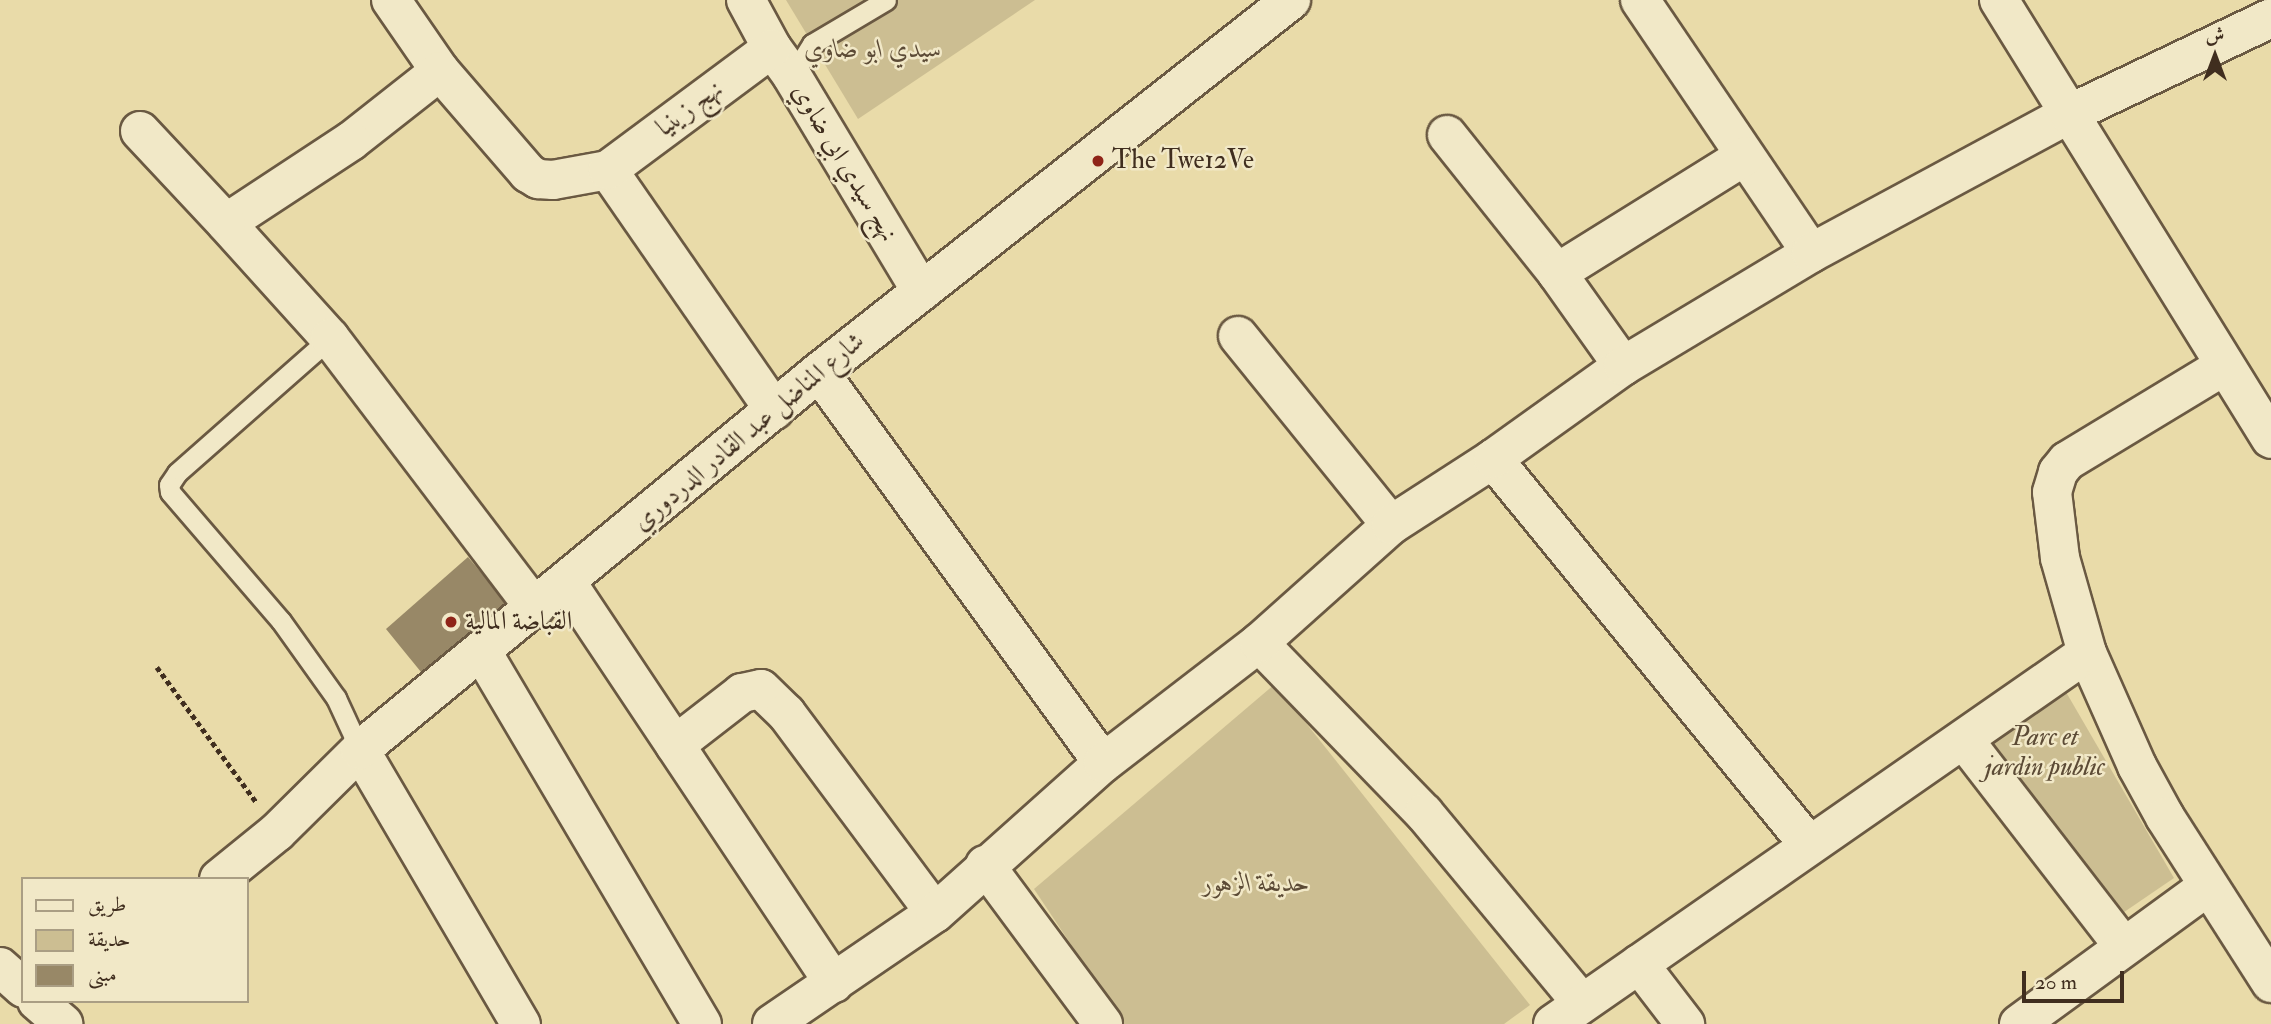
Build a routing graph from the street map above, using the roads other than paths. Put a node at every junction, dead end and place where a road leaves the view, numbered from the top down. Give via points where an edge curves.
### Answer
1 (391, 0) edge
2 (746, 0) edge
3 (886, 0) edge
4 (1292, 0) edge
5 (1640, 0) edge
6 (1999, 0) edge
7 (2271, 18) edge
8 (782, 62) junction
9 (440, 71) junction
10 (2069, 114) junction
11 (140, 131) dead end
12 (1447, 135) dead end
13 (1745, 156) junction
14 (608, 170) junction
15 (226, 223) junction
16 (1811, 253) junction
17 (1557, 273) junction
18 (920, 291) junction
19 (1238, 336) dead end
20 (330, 338) junction
21 (1623, 366) junction
22 (2224, 366) junction
23 (819, 372) junction
24 (774, 410) junction
25 (2271, 439) edge
26 (1493, 460) junction
27 (1391, 525) junction
28 (567, 583) junction
29 (535, 608) junction
30 (1259, 643) junction
31 (482, 652) junction
32 (2087, 653) junction
33 (1964, 740) junction
34 (675, 746) junction
35 (360, 750) junction
36 (1103, 762) junction
37 (1808, 845) junction
38 (985, 865) junction
39 (221, 877) edge
40 (2208, 886) junction
41 (935, 914) junction
42 (2123, 946) junction
43 (1639, 964) junction
44 (0, 967) edge
45 (834, 983) junction
46 (2271, 983) edge
47 (21, 986) edge
48 (1568, 1013) edge
49 (521, 1024) edge
50 (702, 1024) edge
51 (772, 1024) edge
52 (1103, 1024) edge
53 (1685, 1024) edge
54 (2019, 1024) edge

1 - 9 street
2 - 8 street, نهج سيدي ابي ضاوي
3 - 8 lane
4 - 18 street, شارع المناضل عبد القادر الدردوري
5 - 13 street
6 - 10 street
7 - 10 street
8 - 14 street, نهج زينيا
8 - 18 street, نهج سيدي ابي ضاوي
9 - 14 street via 528,173 553,180
9 - 15 street via 351,141
10 - 16 street
10 - 22 street
11 - 15 street
12 - 17 street
13 - 16 street
13 - 17 street
14 - 24 street
15 - 20 street
16 - 21 street
17 - 21 street
18 - 23 street, شارع المناضل عبد القادر الدردوري
19 - 27 street
20 - 29 street
20 - 35 lane via 169,485 170,492 281,621 336,698
21 - 26 street
22 - 25 street
22 - 32 street via 2067,461 2057,472 2052,492 2060,558
23 - 24 street, شارع المناضل عبد القادر الدردوري
23 - 36 street
24 - 28 street, شارع المناضل عبد القادر الدردوري
26 - 27 street
26 - 37 street
27 - 30 street
28 - 29 street, شارع المناضل عبد القادر الدردوري
28 - 34 street
29 - 31 street, شارع المناضل عبد القادر الدردوري
30 - 36 street
30 - 48 street via 1424,813
31 - 35 street, شارع المناضل عبد القادر الدردوري
31 - 50 street
32 - 33 street
32 - 40 street via 2137,766
33 - 37 street
33 - 42 street
34 - 41 street via 742,693 761,689 786,713
34 - 45 street
35 - 39 street, شارع المناضل عبد القادر الدردوري via 277,832
35 - 49 street
36 - 38 street
37 - 43 street
38 - 41 street
38 - 52 street
40 - 42 street
40 - 46 street
41 - 45 street
42 - 54 street
43 - 48 street
43 - 53 street
44 - 47 street
45 - 51 street

